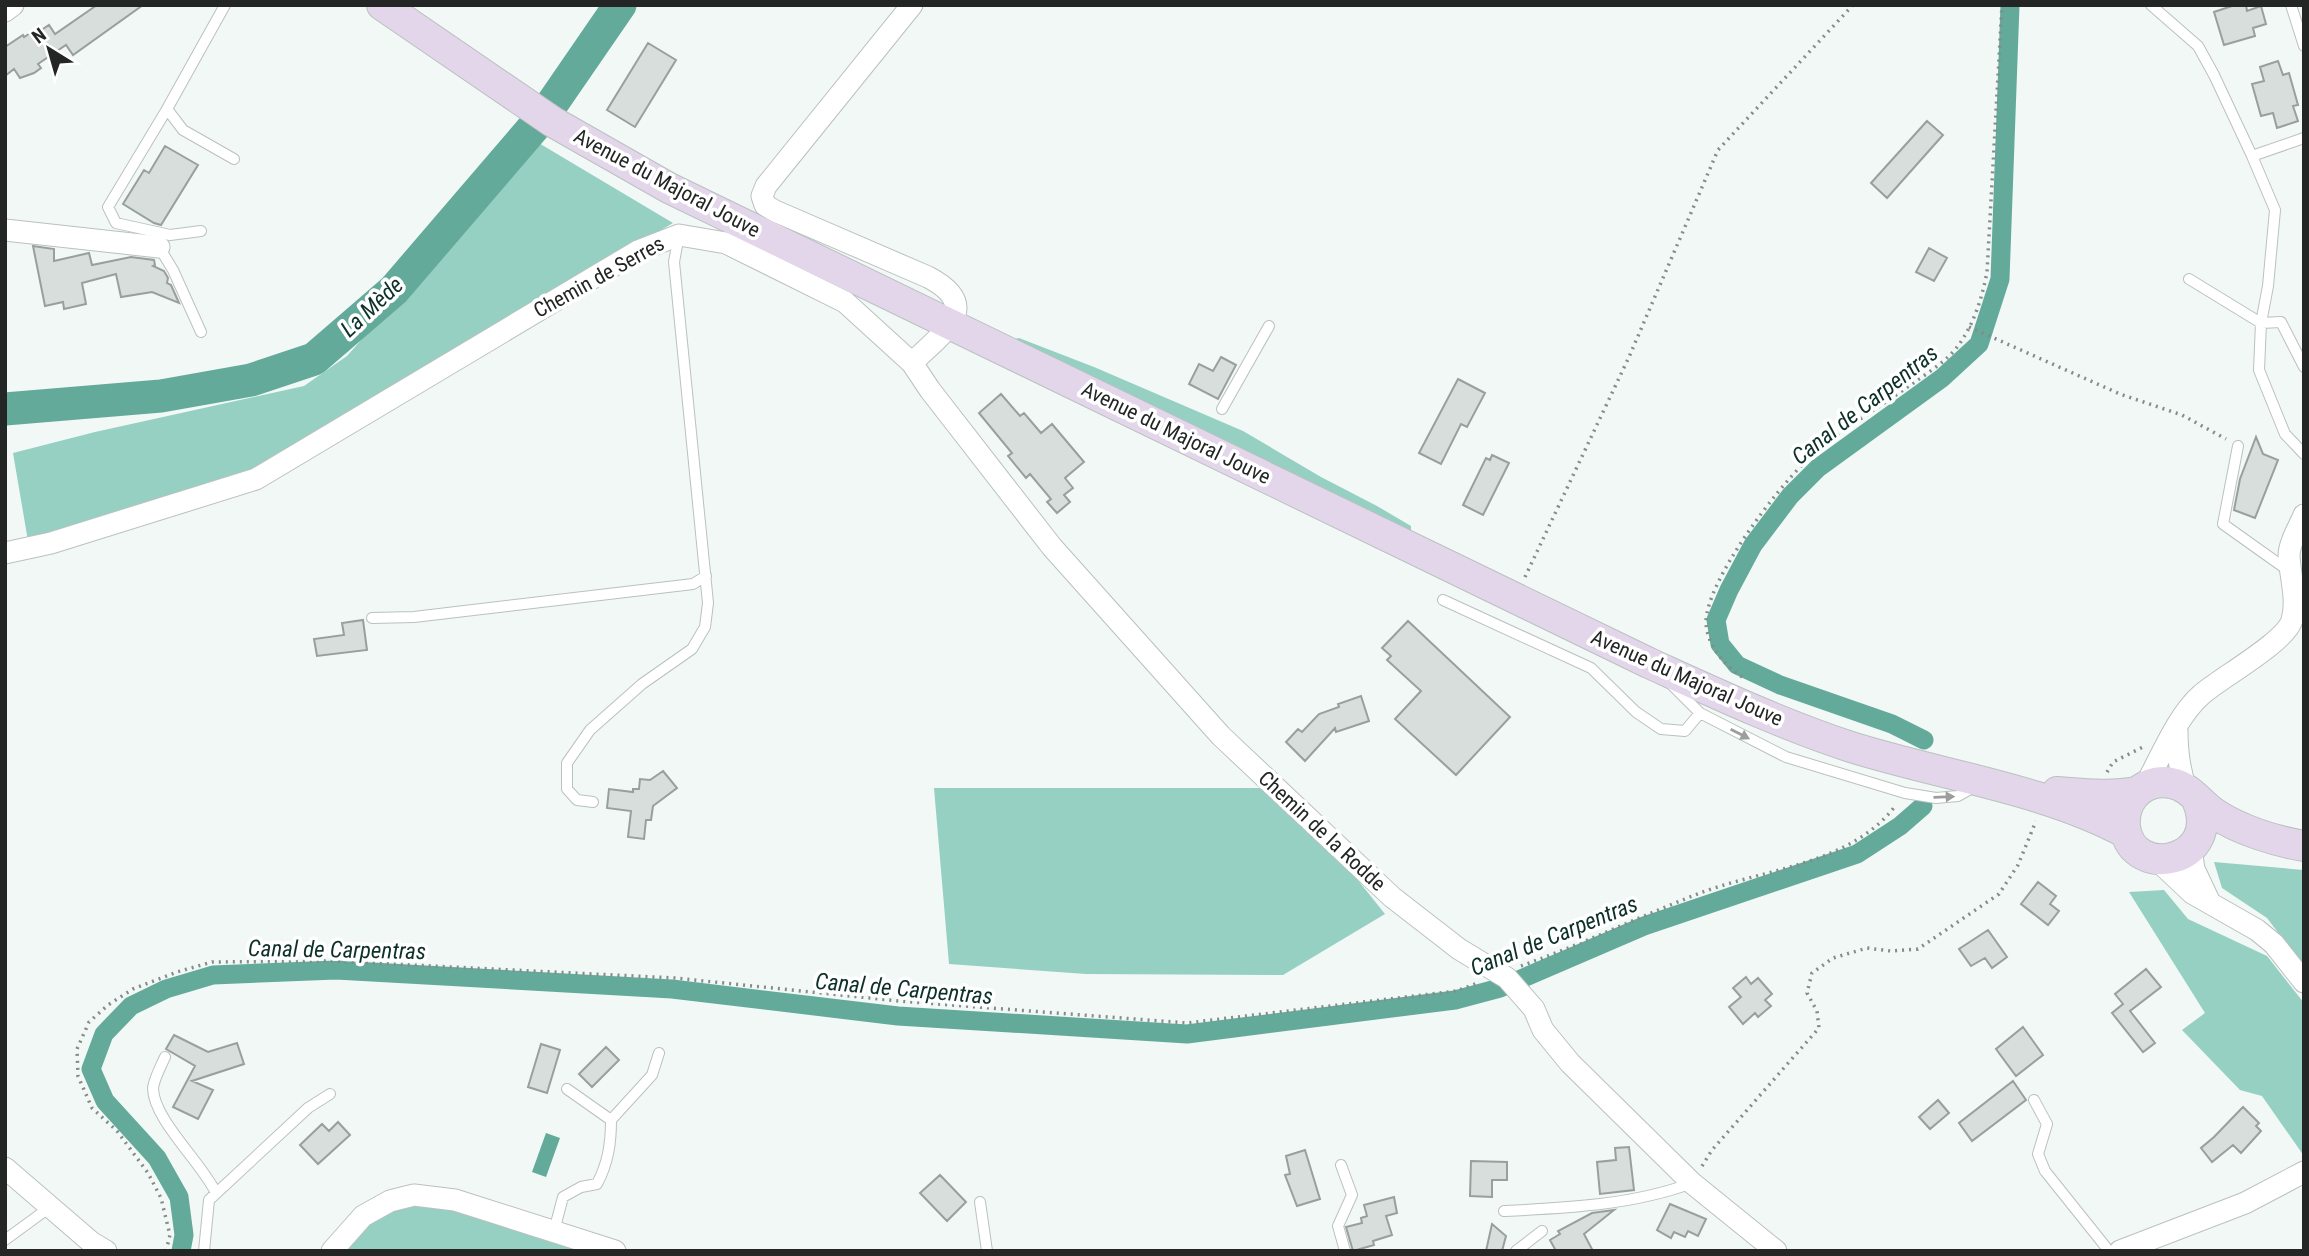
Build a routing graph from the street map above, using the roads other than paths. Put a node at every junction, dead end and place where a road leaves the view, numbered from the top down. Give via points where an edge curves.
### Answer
1 (13, 5) edge
2 (225, 5) edge
3 (382, 5) edge
4 (912, 5) edge
5 (2151, 5) edge
6 (2291, 5) edge
7 (5, 11) edge
8 (2304, 46) edge
9 (167, 109) junction
10 (2304, 138) edge
11 (2252, 156) junction
12 (234, 159) dead end
13 (5, 230) edge
14 (201, 231) dead end
15 (679, 235) junction
16 (159, 247) joint
17 (2189, 279) dead end
18 (2261, 323) junction
19 (950, 324) junction
20 (1269, 326) dead end
21 (201, 332) dead end
22 (912, 363) junction
23 (2304, 367) edge
24 (1222, 409) dead end
25 (2238, 446) road end
26 (2304, 454) edge
27 (2304, 515) edge
28 (5, 553) edge
29 (2291, 573) junction
30 (706, 576) junction
31 (1443, 600) dead end
32 (372, 618) dead end
33 (1649, 663) junction
34 (1700, 713) junction
35 (2177, 729) junction
36 (1992, 785) junction
37 (2141, 789) junction
38 (2191, 794) junction
39 (593, 802) dead end
40 (2126, 833) junction
41 (2297, 845) edge
42 (2193, 846) junction
43 (2157, 860) junction
44 (2211, 905) junction
45 (2304, 982) edge
46 (659, 1053) dead end
47 (165, 1057) dead end
48 (567, 1088) dead end
49 (330, 1094) dead end
50 (2034, 1100) dead end
51 (611, 1120) junction
52 (1340, 1165) dead end
53 (5, 1168) edge
54 (2304, 1172) edge
55 (1692, 1184) junction
56 (216, 1193) junction
57 (980, 1202) dead end
58 (50, 1207) junction
59 (1504, 1211) dead end
60 (554, 1231) junction
61 (1542, 1231) dead end
62 (5, 1240) edge
63 (106, 1251) edge
64 (204, 1251) edge
65 (332, 1251) edge
66 (615, 1251) edge
67 (988, 1251) edge
68 (1345, 1251) edge
69 (1516, 1251) edge
70 (1776, 1251) edge
71 (2109, 1251) edge
72 (2120, 1251) edge

1 - 7 street
2 - 9 lane
3 - 19 main road, Avenue du Majoral Jouve via 523,103 669,188
4 - 19 street via 762,196 765,205 775,211 941,284 957,303
5 - 11 lane via 2198,46
6 - 8 lane
9 - 12 lane via 183,130
9 - 14 lane via 108,207 116,223 170,235
10 - 11 lane
11 - 18 lane via 2275,210
13 - 16 street
15 - 22 street, Chemin de Serres via 726,243 845,302
15 - 28 street, Chemin de Serres via 638,251 256,479
15 - 30 lane via 674,262
16 - 21 lane
17 - 18 lane
18 - 23 lane via 2281,322
18 - 26 lane via 2259,370 2285,434
19 - 22 street
19 - 33 main road, Avenue du Majoral Jouve
20 - 24 lane
22 - 55 street, Chemin de la Rodde via 1052,547 1221,736 1392,897 1459,950 1510,981 1570,1063
25 - 29 lane via 2222,524
27 - 29 street via 2289,552
29 - 35 street via 2292,621 2284,633 2203,693 2181,717
30 - 32 lane via 680,585
30 - 39 lane via 705,627 692,649 642,684 590,730 567,763 567,789 576,800
31 - 34 lane via 1591,668 1636,712 1661,729 1685,731
33 - 34 lane
33 - 36 main road, Avenue du Majoral Jouve via 1803,730
34 -> 36 lane via 1786,757 1905,793 1958,796
35 - 37 street
35 - 38 street via 2180,772
36 - 37 main road, Avenue du Majoral Jouve via 2100,796
36 - 40 main road, Avenue du Majoral Jouve via 2093,816
37 - 38 main road, Avenue du Majoral Jouve via 2159,782 2173,783
37 - 40 main road via 2128,804
38 - 41 main road, Avenue du Majoral Jouve via 2241,827
38 - 42 main road via 2203,822
40 - 43 main road, Avenue du Majoral Jouve via 2143,855
41 - 42 main road, Avenue du Majoral Jouve
42 - 43 main road, Avenue du Majoral Jouve via 2181,856
42 - 44 street via 2194,869
43 - 44 street
44 - 45 street via 2274,944
46 - 51 lane via 652,1075
47 - 56 lane via 153,1087 156,1105 208,1175
48 - 51 lane
49 - 56 lane via 308,1108
50 - 71 lane via 2048,1124 2038,1154 2045,1171
51 - 60 lane via 606,1166 597,1184 563,1197
52 - 68 lane via 1352,1195 1338,1226
53 - 58 street
54 - 72 street via 2245,1203
55 - 59 lane via 1572,1208
55 - 70 street, Chemin de la Rodde
56 - 64 lane via 209,1199
57 - 67 lane
58 - 62 lane
58 - 63 street
60 - 65 street via 455,1200 414,1195 390,1201 363,1216
60 - 66 street
61 - 69 lane

